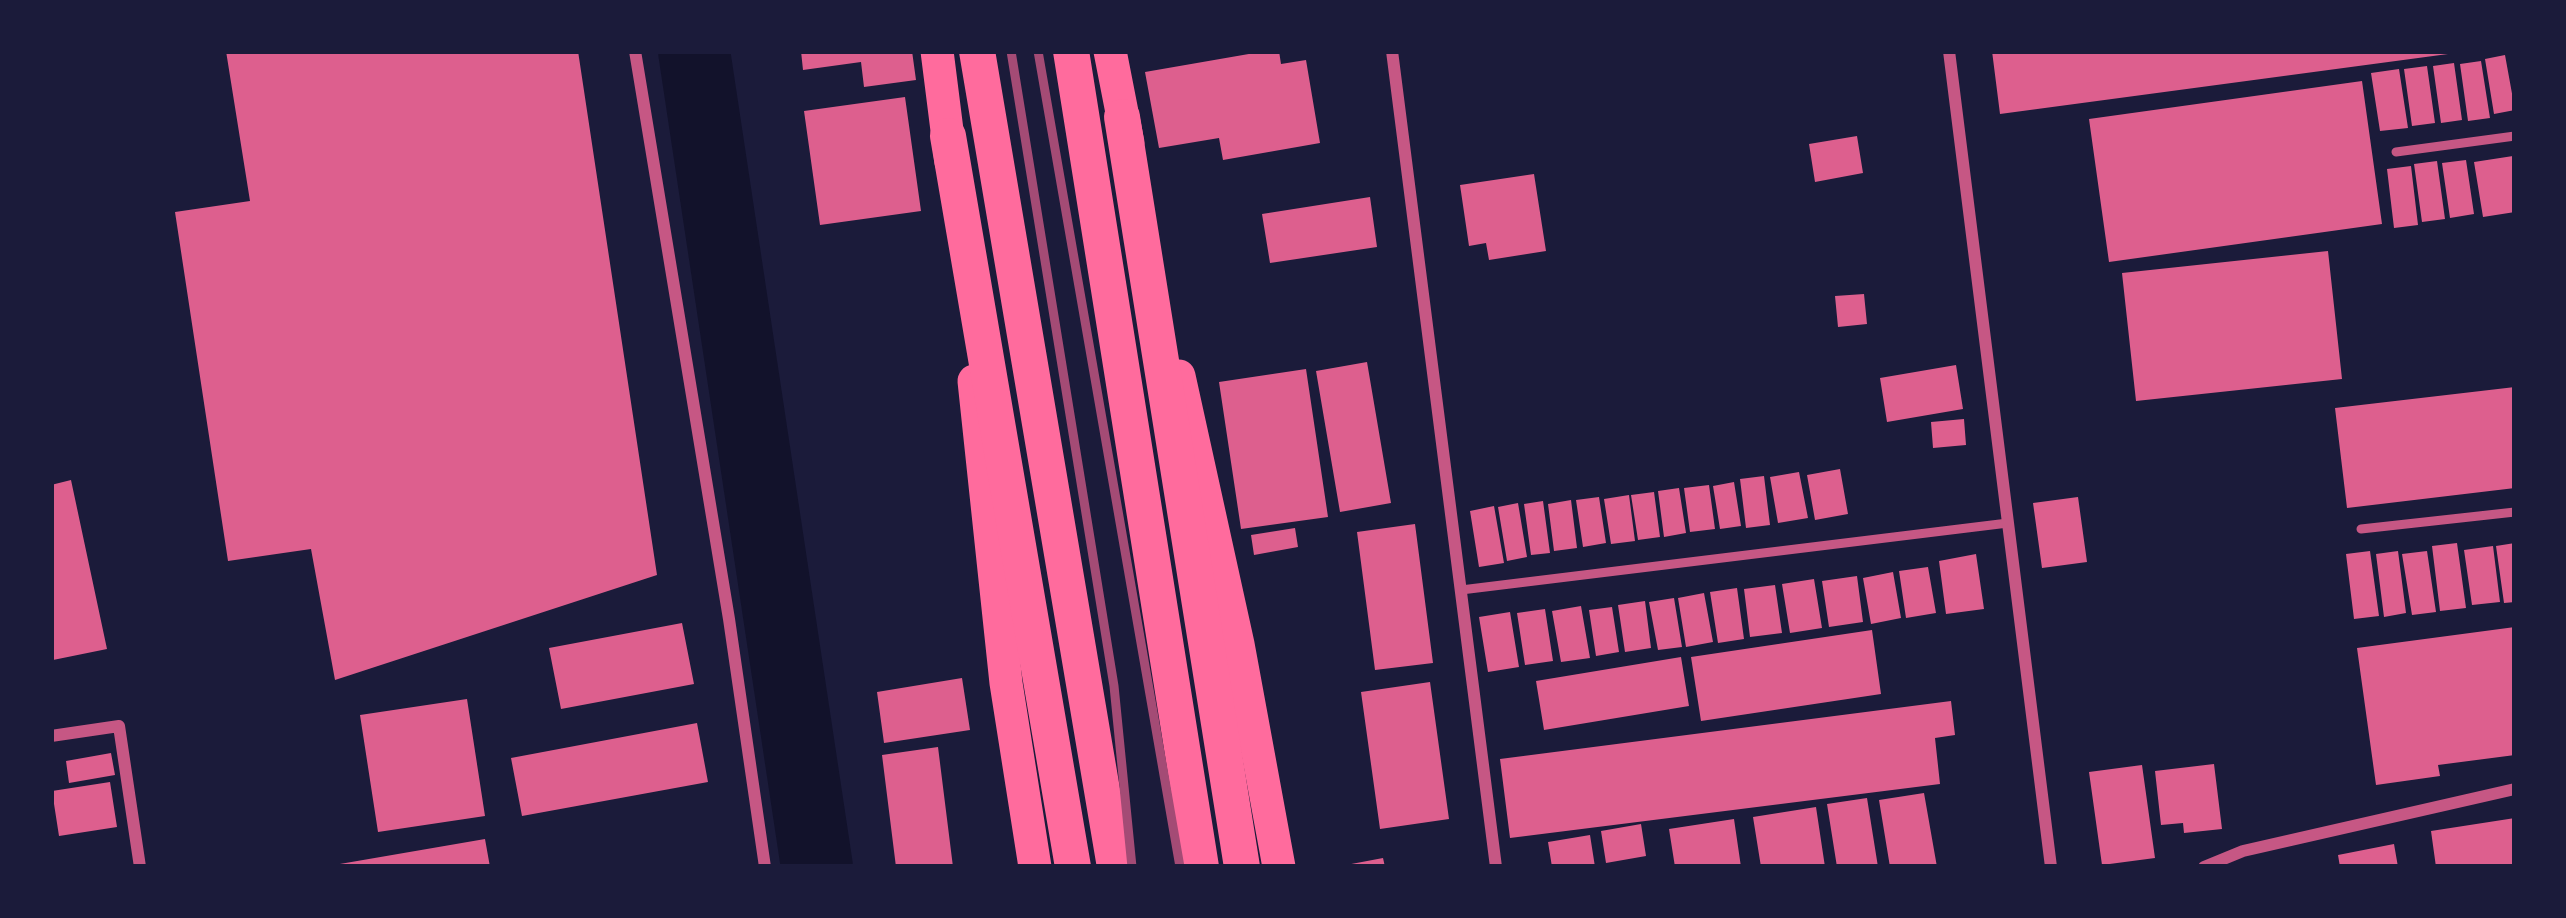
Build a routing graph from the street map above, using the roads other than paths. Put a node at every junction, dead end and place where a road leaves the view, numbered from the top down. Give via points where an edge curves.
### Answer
1 (634, 51) edge
2 (937, 51) edge
3 (977, 51) edge
4 (1071, 51) edge
5 (1110, 51) edge
6 (1392, 51) edge
7 (1949, 51) edge
8 (1123, 118) junction
9 (948, 136) junction
10 (2515, 136) edge
11 (2396, 152) dead end
12 (2515, 512) edge
13 (2008, 523) junction
14 (2361, 529) dead end
15 (1461, 590) junction
16 (51, 736) edge
17 (2515, 789) edge
18 (140, 867) edge
19 (765, 867) edge
20 (1035, 867) edge
21 (1073, 867) edge
22 (1115, 867) edge
23 (1201, 867) edge
24 (1242, 867) edge
25 (1279, 867) edge
26 (1496, 867) edge
27 (2051, 867) edge
28 (2205, 867) edge

1 - 19 street
2 - 9 highway
3 - 22 highway
4 - 23 highway
5 - 8 highway
6 - 15 street
7 - 13 street
8 - 24 highway
8 - 25 highway
9 - 20 highway via 1006,682
9 - 21 highway
10 - 11 lane
12 - 14 lane
13 - 15 lane
13 - 27 street
15 - 26 street
16 - 18 street via 119,726
17 - 28 street via 2243,851

